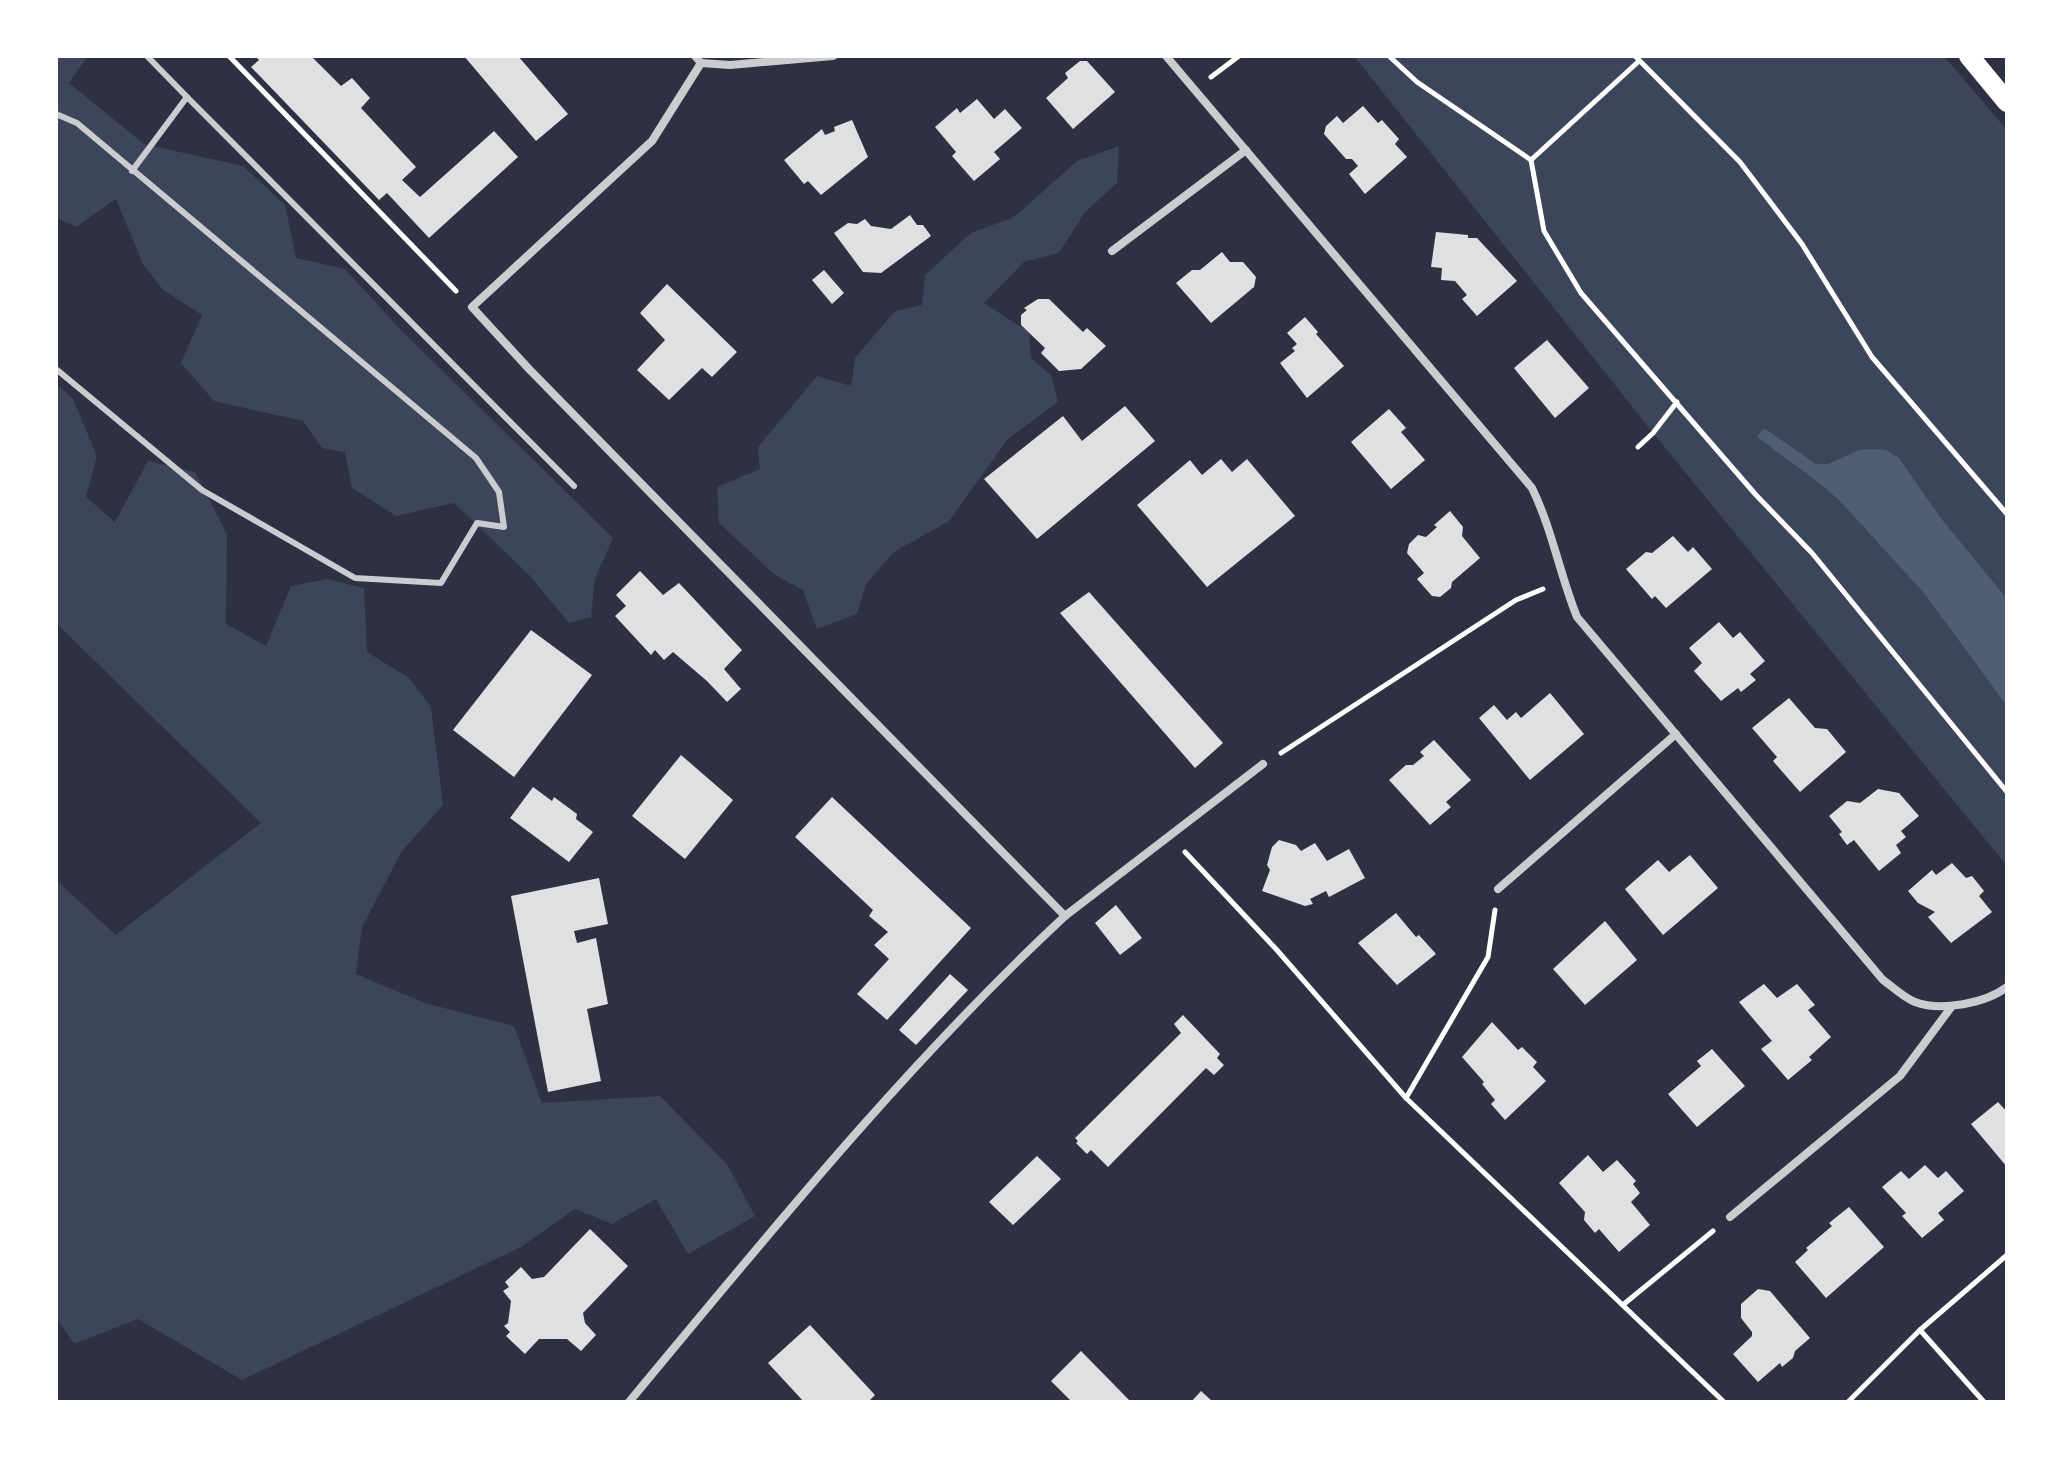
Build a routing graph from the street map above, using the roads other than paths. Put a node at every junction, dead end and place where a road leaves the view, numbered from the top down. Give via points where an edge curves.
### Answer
1 (147, 56) edge
2 (833, 56) edge
3 (1166, 56) edge
4 (1969, 56) edge
5 (698, 59) edge
6 (187, 97) junction
7 (2007, 102) edge
8 (56, 114) edge
9 (1246, 150) junction
10 (132, 171) junction
11 (1112, 251) dead end
12 (56, 369) edge
13 (574, 486) dead end
14 (1676, 734) junction
15 (1263, 764) road end
16 (1498, 889) road end
17 (1065, 916) junction
18 (2007, 987) edge
19 (1952, 1006) junction
20 (1730, 1217) road end
21 (629, 1402) edge

1 - 6 lane
2 - 5 street via 730,65
3 - 9 street
4 - 7 main road
5 - 17 street via 652,141 472,307
6 - 10 lane
6 - 13 lane
8 - 10 lane via 77,123
9 - 11 street
9 - 14 street via 1532,488 1577,617
10 - 12 lane via 476,458 499,492 504,527 477,523 441,583 355,578 202,490
14 - 16 street
14 - 19 street via 1883,980 1916,1002
15 - 17 street
17 - 21 street via 994,982 775,1226
18 - 19 street via 1995,996
19 - 20 street via 1900,1076

